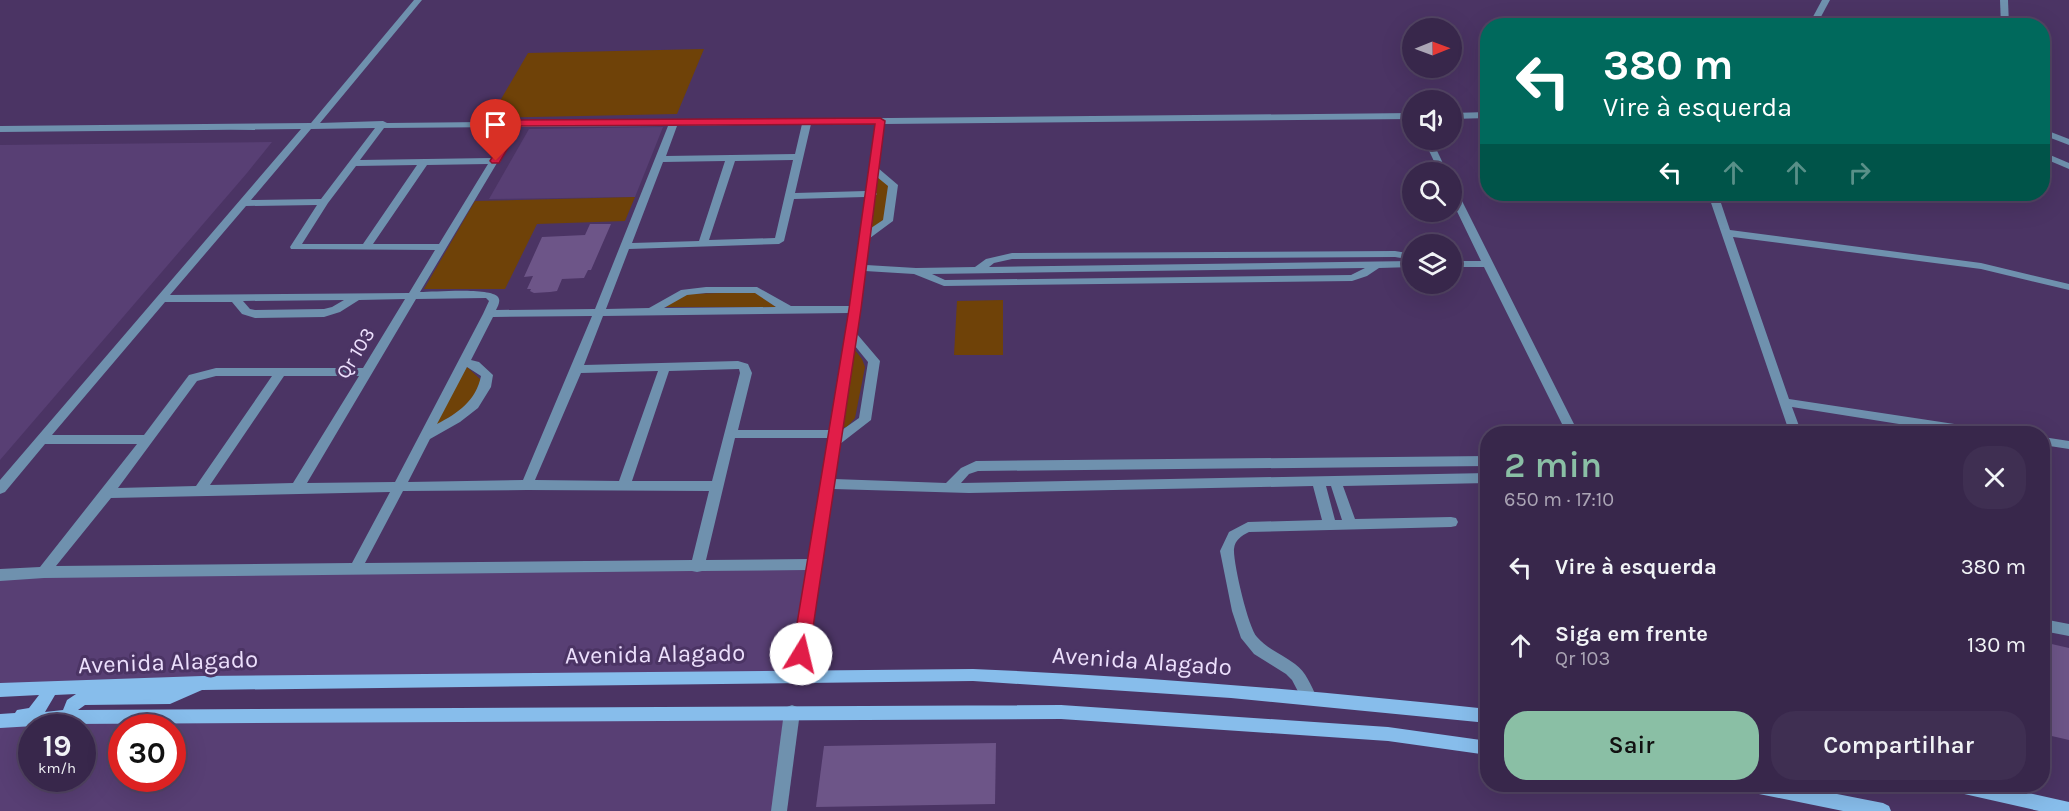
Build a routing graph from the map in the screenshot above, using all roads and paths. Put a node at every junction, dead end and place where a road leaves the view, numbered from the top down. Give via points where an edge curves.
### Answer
1 (418, 0) edge
2 (1826, 0) edge
3 (2004, 0) edge
4 (1816, 18) edge
5 (2005, 18) edge
6 (1480, 115) edge
7 (1402, 116) edge
8 (1462, 116) edge
9 (880, 121) junction
10 (518, 123) junction
11 (674, 123) junction
12 (807, 123) junction
13 (383, 124) junction
14 (312, 125) junction
15 (0, 129) edge
16 (2050, 135) edge
17 (2069, 142) edge
18 (800, 157) junction
19 (731, 158) junction
20 (2050, 158) edge
21 (659, 159) junction
22 (496, 161) junction
23 (424, 162) junction
24 (353, 163) junction
25 (2069, 166) edge
26 (875, 170) junction
27 (872, 194) junction
28 (791, 196) junction
29 (1716, 201) edge
30 (324, 202) junction
31 (243, 203) junction
32 (1462, 213) edge
33 (1727, 233) junction
34 (866, 236) junction
35 (703, 244) junction
36 (626, 246) junction
37 (442, 247) junction
38 (366, 248) junction
39 (1402, 255) edge
40 (1402, 264) edge
41 (1462, 264) edge
42 (1485, 264) junction
43 (1376, 265) junction
44 (861, 268) junction
45 (978, 270) junction
46 (916, 271) junction
47 (2069, 287) edge
48 (412, 297) junction
49 (161, 298) junction
50 (787, 309) junction
51 (855, 309) junction
52 (651, 311) junction
53 (599, 312) junction
54 (489, 314) junction
55 (851, 335) junction
56 (464, 362) junction
57 (665, 366) junction
58 (577, 369) junction
59 (367, 372) junction
60 (280, 373) junction
61 (1784, 402) junction
62 (1569, 426) edge
63 (1793, 426) edge
64 (1942, 426) edge
65 (730, 434) junction
66 (426, 436) junction
67 (147, 439) junction
68 (834, 439) junction
69 (43, 440) junction
70 (2050, 442) edge
71 (2069, 445) edge
72 (1480, 461) edge
73 (1480, 478) edge
74 (1318, 480) junction
75 (1335, 480) junction
76 (829, 484) junction
77 (527, 485) junction
78 (624, 486) junction
79 (717, 486) junction
80 (398, 487) junction
81 (949, 487) junction
82 (297, 488) junction
83 (0, 489) edge
84 (200, 490) junction
85 (107, 493) junction
86 (1451, 522) dead end
87 (1350, 524) junction
88 (1330, 525) junction
89 (815, 564) junction
90 (697, 567) junction
91 (356, 568) junction
92 (44, 572) junction
93 (0, 575) edge
94 (2050, 626) edge
95 (2069, 630) edge
96 (797, 676) junction
97 (202, 683) junction
98 (0, 690) edge
99 (50, 690) junction
100 (1309, 698) junction
101 (792, 712) junction
102 (70, 714) edge
103 (0, 715) edge
104 (1480, 715) edge
105 (96, 717) edge
106 (18, 720) edge
107 (0, 721) edge
108 (1480, 747) edge
109 (1784, 792) edge
110 (1987, 792) edge
111 (2069, 810) edge
112 (779, 811) edge
113 (1883, 811) edge

1 - 14 street
2 - 4 street
3 - 5 street
6 - 8 street
7 - 9 street
9 - 12 street
9 - 26 street
10 - 11 street
10 - 13 street
10 - 22 street, Qr 103
11 - 12 street
11 - 21 street
12 - 18 street
13 - 14 street
13 - 24 street
14 - 15 street
14 - 31 street
16 - 17 street
18 - 19 street
18 - 28 street
19 - 21 street
19 - 35 street
20 - 25 street
21 - 36 street
22 - 23 street
22 - 37 street, Qr 103
23 - 24 street
23 - 38 street
24 - 30 street
26 - 27 street
26 - 34 street via 893,185 888,221
27 - 28 street
27 - 34 street
28 - 35 street via 779,241
29 - 33 street
30 - 31 street
30 - 38 street via 295,247
31 - 49 street
32 - 42 street
33 - 47 street via 1981,266
33 - 61 street
34 - 44 street
35 - 36 street
36 - 53 street
37 - 38 street
37 - 48 street, Qr 103
39 - 45 street via 1012,256 990,261
40 - 43 street
41 - 42 street
42 - 62 street
43 - 45 street
43 - 46 street via 1352,278 944,283
44 - 46 street
44 - 51 street
45 - 46 street
48 - 49 street via 357,297 324,313 278,314 246,312 235,298
48 - 54 street via 488,295 494,302
48 - 59 street, Qr 103
49 - 69 street
50 - 51 street
50 - 52 street
50 - 52 street via 757,290 706,290 685,292
51 - 55 street
52 - 53 street
53 - 54 street
53 - 58 street
54 - 56 street
55 - 68 street
55 - 68 street via 874,361 865,420
56 - 66 street
56 - 66 street via 487,375 480,398 467,411
57 - 58 street
57 - 65 street via 744,367 746,373
57 - 78 street
58 - 77 street
59 - 60 street
59 - 82 street, Qr 103
60 - 67 street via 197,375
60 - 84 street
61 - 63 street
61 - 64 street
65 - 68 street
65 - 79 street
66 - 80 street
67 - 69 street
67 - 85 street
68 - 76 street
69 - 83 street
70 - 71 street
72 - 81 street via 976,466
73 - 75 street
74 - 75 street
74 - 81 street
74 - 88 street
75 - 87 street
76 - 81 street
76 - 89 street
77 - 78 street
77 - 80 street
78 - 79 street
79 - 90 street
80 - 82 street
80 - 91 street
82 - 84 street
84 - 85 street
85 - 92 street
86 - 87 street
87 - 88 street
88 - 100 street via 1248,527 1237,530 1228,542 1243,623 1250,640 1296,672
89 - 90 street
89 - 96 street
90 - 91 street
91 - 92 street
92 - 93 street
94 - 95 street
96 - 97 main road, Avenida Alagado
96 - 100 main road, Avenida Alagado via 1064,678
97 - 99 main road, Avenida Alagado
97 - 102 main road via 170,698 82,698 72,705
98 - 99 main road, Avenida Alagado
99 - 103 main road via 33,714
100 - 104 main road, Avenida Alagado
101 - 105 main road
101 - 108 main road via 1061,712 1388,734
101 - 112 street
106 - 107 main road
109 - 113 main road
110 - 111 main road

